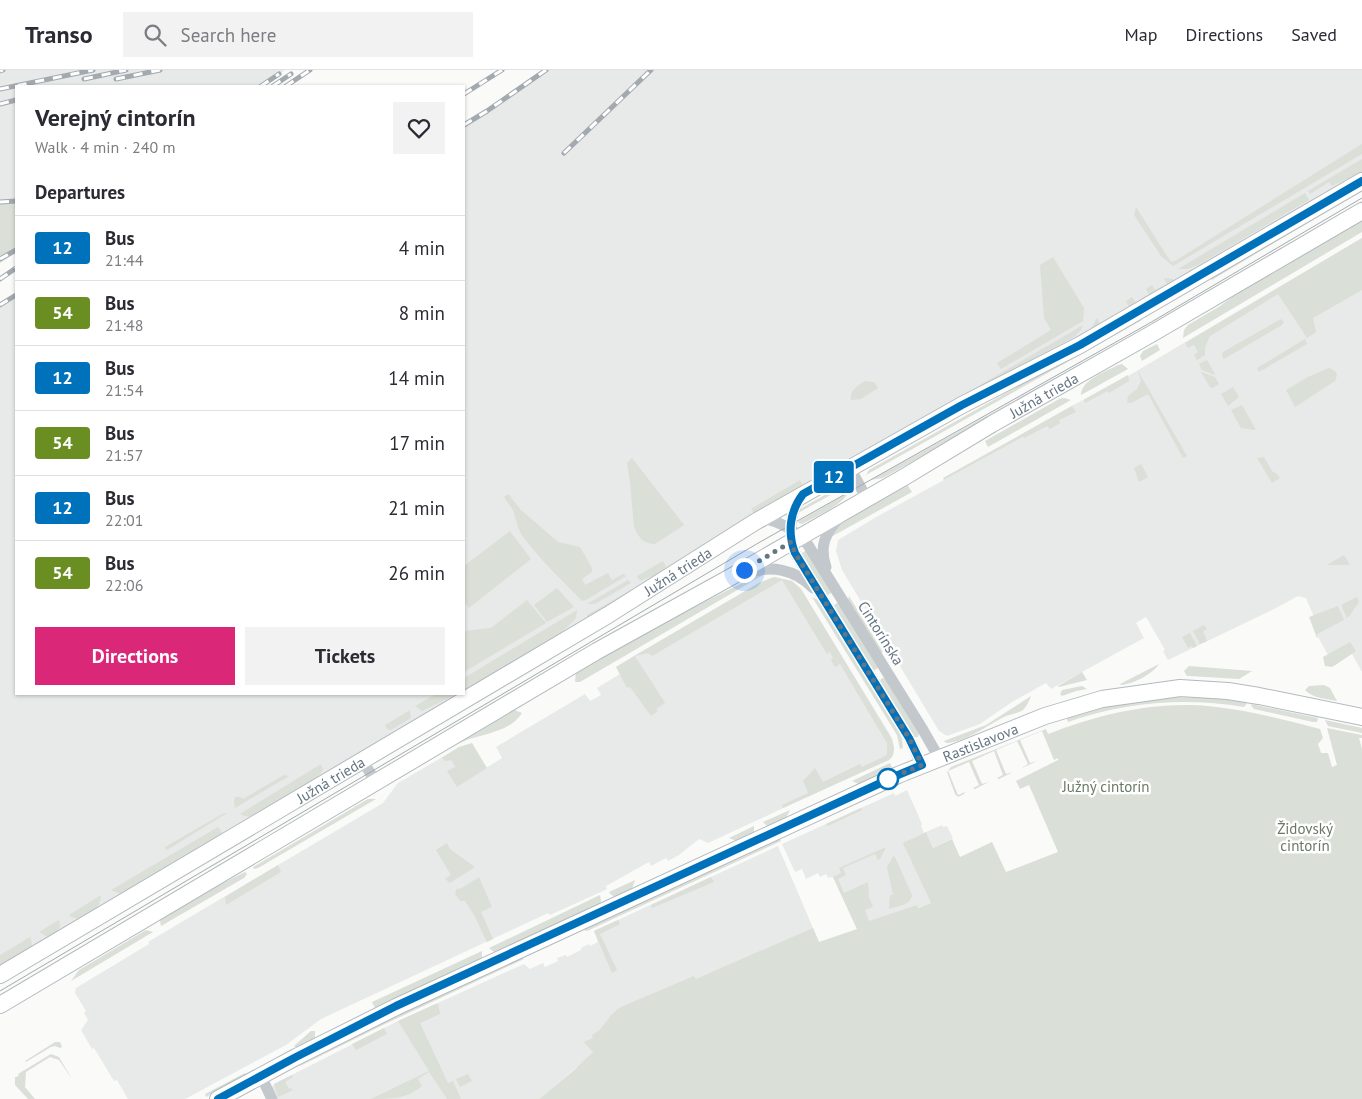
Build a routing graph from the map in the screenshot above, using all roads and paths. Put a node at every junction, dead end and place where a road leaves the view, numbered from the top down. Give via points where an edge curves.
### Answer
1 (1362, 180) edge
2 (1362, 211) edge
3 (850, 468) junction
4 (803, 494) junction
5 (867, 499) junction
6 (844, 512) junction
7 (763, 518) junction
8 (794, 536) junction
9 (729, 578) junction
10 (830, 580) junction
11 (825, 602) junction
12 (1362, 717) edge
13 (939, 758) junction
14 (362, 760) junction
15 (922, 765) junction
16 (376, 782) junction
17 (0, 975) edge
18 (0, 1005) edge
19 (261, 1076) junction
20 (218, 1099) edge
21 (272, 1099) edge

1 - 3 street, Južná trieda via 1073,349 962,405
2 - 5 street, Južná trieda
3 - 4 street, Južná trieda
3 - 5 street
4 - 7 street, Južná trieda
4 - 8 street via 793,511
5 - 6 street, Južná trieda
6 - 8 street, Južná trieda
6 - 10 street via 831,527 823,544
7 - 8 street
7 - 14 street, Južná trieda via 642,594
8 - 9 street, Južná trieda
8 - 10 street, Cintorínska via 808,545
8 - 11 street, Cintorínska via 795,553
9 - 11 street via 778,568 805,581
9 - 16 street, Južná trieda via 597,651
10 - 13 street, Cintorínska
11 - 15 street, Cintorínska via 909,738
12 - 13 street, Rastislavova via 1258,696 1199,689 1164,689 1074,706
13 - 15 street, Rastislavova
14 - 16 street
14 - 17 street, Južná trieda
15 - 19 street, Rastislavova via 404,1003
16 - 18 street, Južná trieda
19 - 20 street, Rastislavova
19 - 21 street

